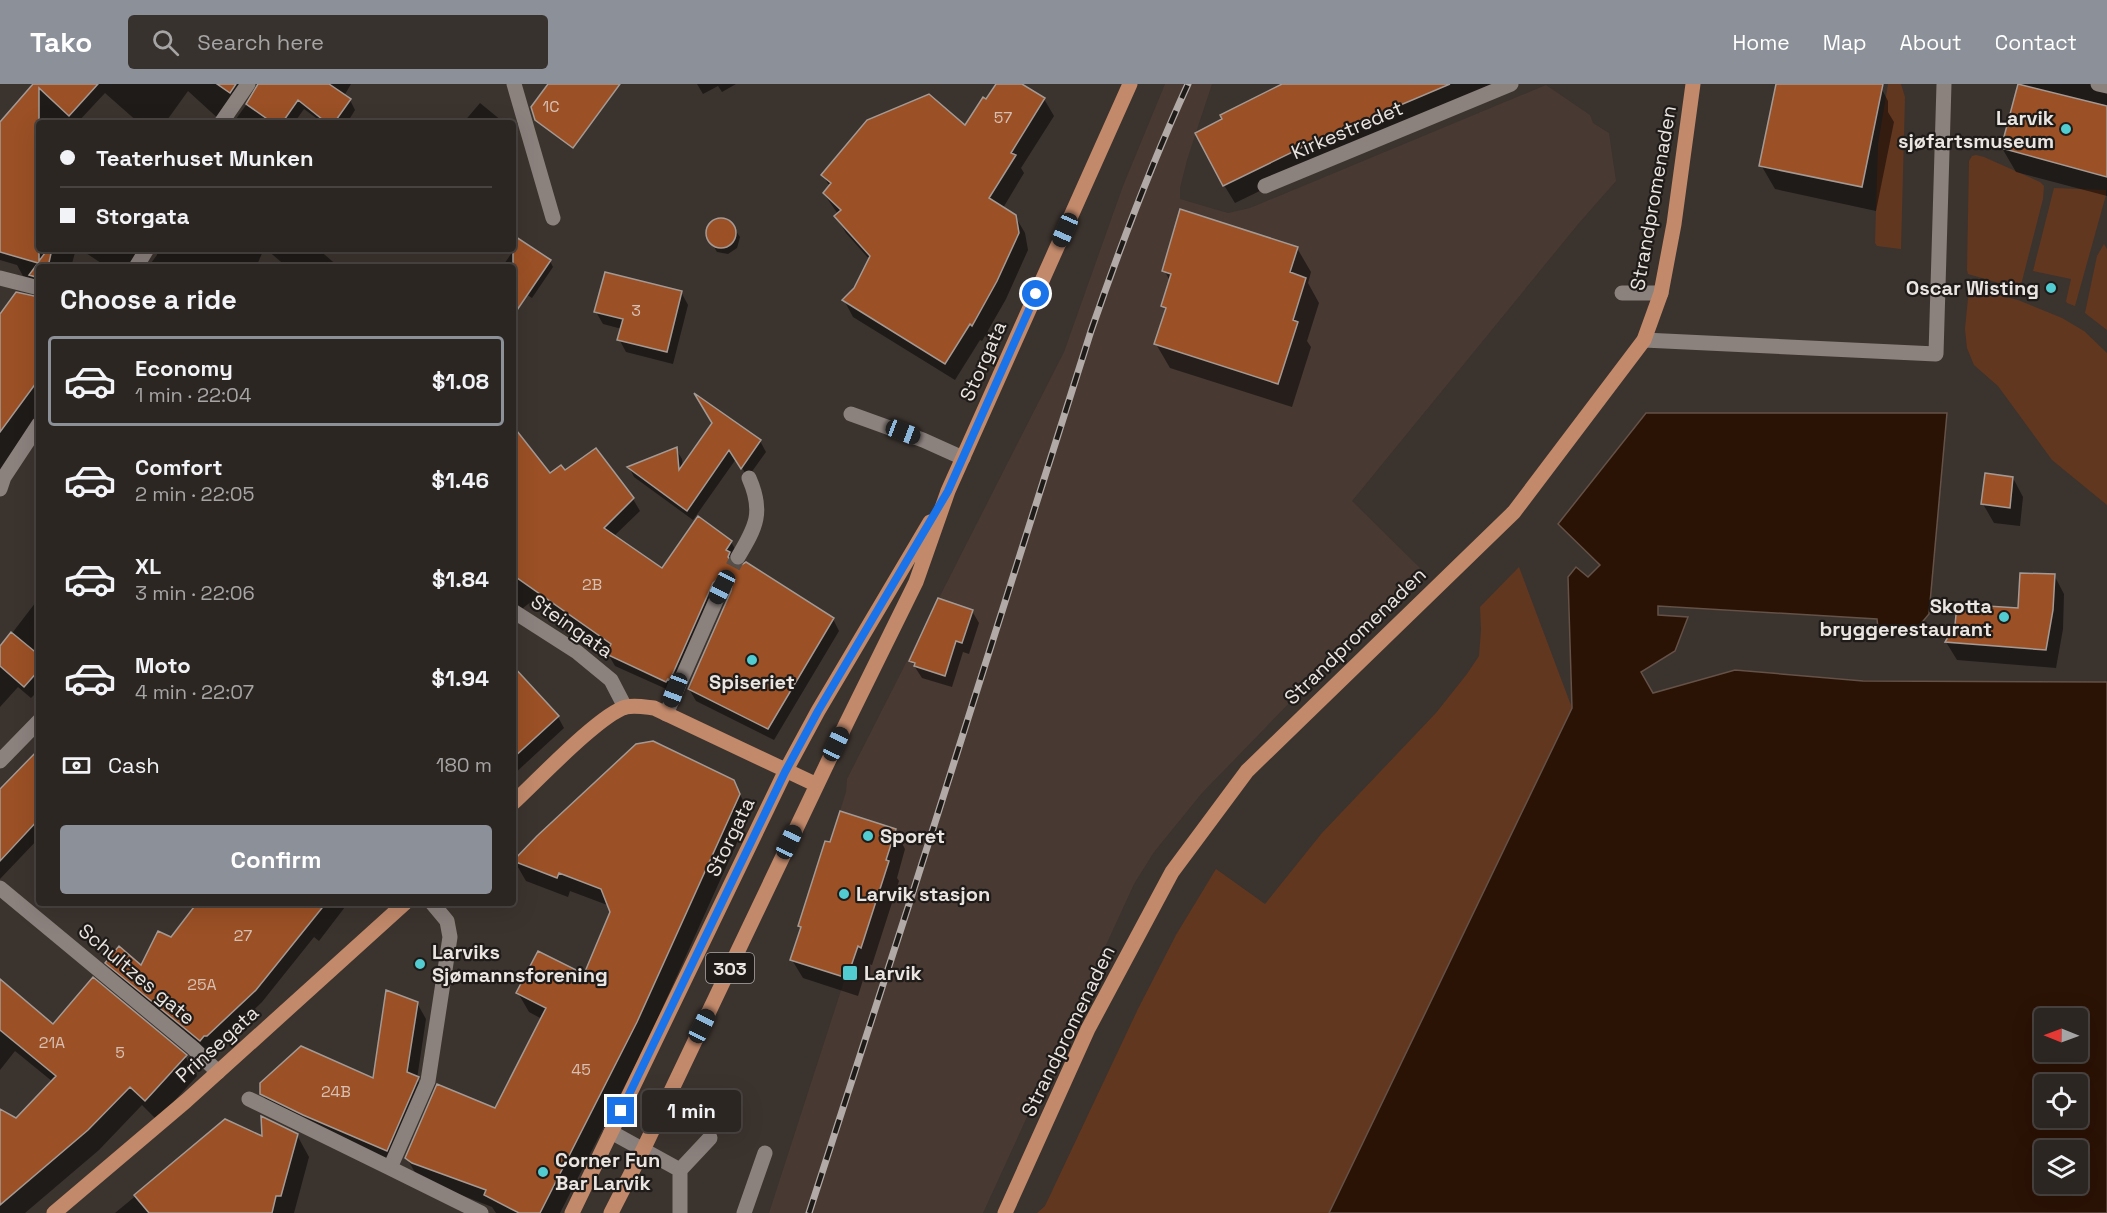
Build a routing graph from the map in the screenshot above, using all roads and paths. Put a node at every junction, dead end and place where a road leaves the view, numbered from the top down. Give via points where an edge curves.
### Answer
1 (248, 84) edge
2 (514, 84) edge
3 (1130, 84) edge
4 (1511, 84) edge
5 (1694, 84) edge
6 (1944, 84) edge
7 (2098, 84) edge
8 (2107, 86) edge
9 (223, 120) edge
10 (1265, 186) dead end
11 (553, 218) dead end
12 (0, 278) edge
13 (36, 287) edge
14 (1622, 293) dead end
15 (1660, 293) junction
16 (1644, 339) junction
17 (850, 414) dead end
18 (36, 429) edge
19 (963, 458) junction
20 (749, 478) dead end
21 (0, 489) edge
22 (948, 491) junction
23 (738, 557) tunnel mouth
24 (722, 587) tunnel mouth
25 (516, 613) edge
26 (625, 707) junction
27 (666, 714) junction
28 (36, 724) edge
29 (0, 761) edge
30 (785, 772) junction
31 (817, 785) junction
32 (516, 800) edge
33 (0, 888) edge
34 (402, 906) edge
35 (434, 906) edge
36 (218, 1072) junction
37 (249, 1099) dead end
38 (611, 1132) junction
39 (710, 1138) dead end
40 (643, 1150) junction
41 (765, 1153) dead end
42 (390, 1168) junction
43 (680, 1170) junction
44 (54, 1213) edge
45 (481, 1213) edge
46 (572, 1213) edge
47 (611, 1213) edge
48 (680, 1213) edge
49 (744, 1213) edge
50 (1005, 1213) edge

1 - 9 street
2 - 11 street
3 - 19 main road, Storgata / 303
4 - 10 street, Kirkestredet
5 - 15 main road, Strandpromenaden
6 - 16 street via 1936,354
7 - 8 street
12 - 13 street
14 - 15 street
15 - 16 main road, Strandpromenaden
16 - 50 main road, Strandpromenaden via 1514,512 1247,771 1172,872 1088,1029
17 - 19 street
18 - 21 street
19 - 22 main road, Storgata / 303
20 - 23 street via 757,495 757,520
22 - 30 main road, Storgata / 303
22 - 31 main road, Storgata / 303 via 916,582
24 - 27 street
25 - 26 street, Steingata via 577,652 611,680
26 - 27 main road via 654,708
26 - 32 main road via 598,724
27 - 30 main road
28 - 29 street
30 - 31 main road
30 - 38 main road, Storgata / 303
31 - 40 main road, Storgata / 303
33 - 36 street, Schultzes gate
34 - 36 main road, Prinsegata
35 - 42 street via 447,921 450,937 428,1081
36 - 44 main road, Prinsegata
37 - 42 street
38 - 40 street
38 - 46 main road, Storgata / 303
39 - 43 street
40 - 43 street
40 - 47 main road, Storgata / 303
41 - 49 street
42 - 45 street
43 - 48 street

